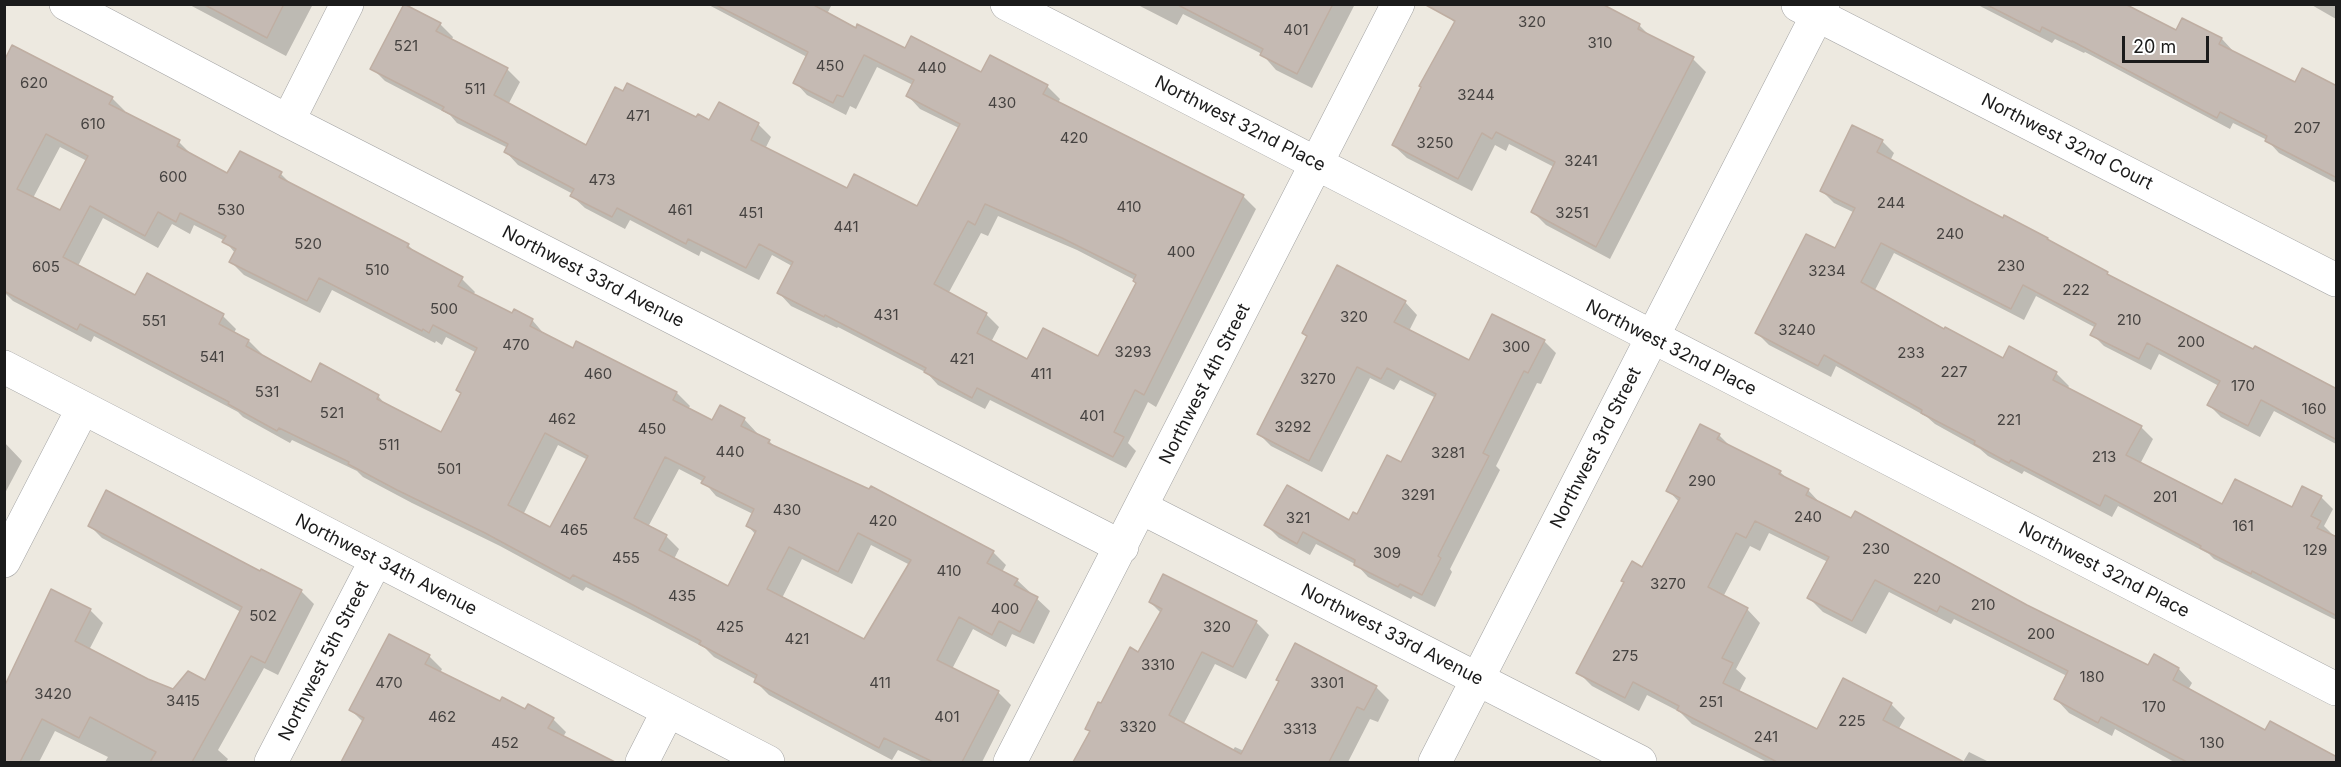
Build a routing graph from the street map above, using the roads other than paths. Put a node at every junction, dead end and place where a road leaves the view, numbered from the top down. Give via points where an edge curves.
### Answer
1 (66, 4) edge
2 (347, 4) edge
3 (1007, 4) edge
4 (1398, 4) edge
5 (1813, 8) edge
6 (288, 121) junction
7 (1317, 164) junction
8 (2337, 280) edge
9 (1652, 338) junction
10 (4, 367) edge
11 (83, 408) junction
12 (1142, 508) junction
13 (1122, 547) junction
14 (376, 560) junction
15 (4, 561) edge
16 (1478, 679) junction
17 (2337, 689) edge
18 (668, 711) junction
19 (271, 762) edge
20 (642, 762) edge
21 (768, 762) edge
22 (1010, 762) edge
23 (1435, 762) edge
24 (1640, 762) edge

1 - 6 street, Northwest 33rd Avenue
2 - 6 street
3 - 7 street, Northwest 32nd Place
4 - 7 street, Northwest 4th Street
5 - 8 street, Northwest 32nd Court
5 - 9 street, Northwest 3rd Street
6 - 13 street, Northwest 33rd Avenue
7 - 9 street, Northwest 32nd Place
7 - 12 street, Northwest 4th Street
9 - 16 street, Northwest 3rd Street
9 - 17 street, Northwest 32nd Place
10 - 11 street, Northwest 34th Avenue
11 - 14 street, Northwest 34th Avenue
11 - 15 street
12 - 13 street, Northwest 4th Street
12 - 16 street, Northwest 33rd Avenue
13 - 22 street, Northwest 4th Street
14 - 18 street, Northwest 34th Avenue
14 - 19 street, Northwest 5th Street
16 - 23 street, Northwest 3rd Street
16 - 24 street, Northwest 33rd Avenue
18 - 20 street
18 - 21 street, Northwest 34th Avenue

